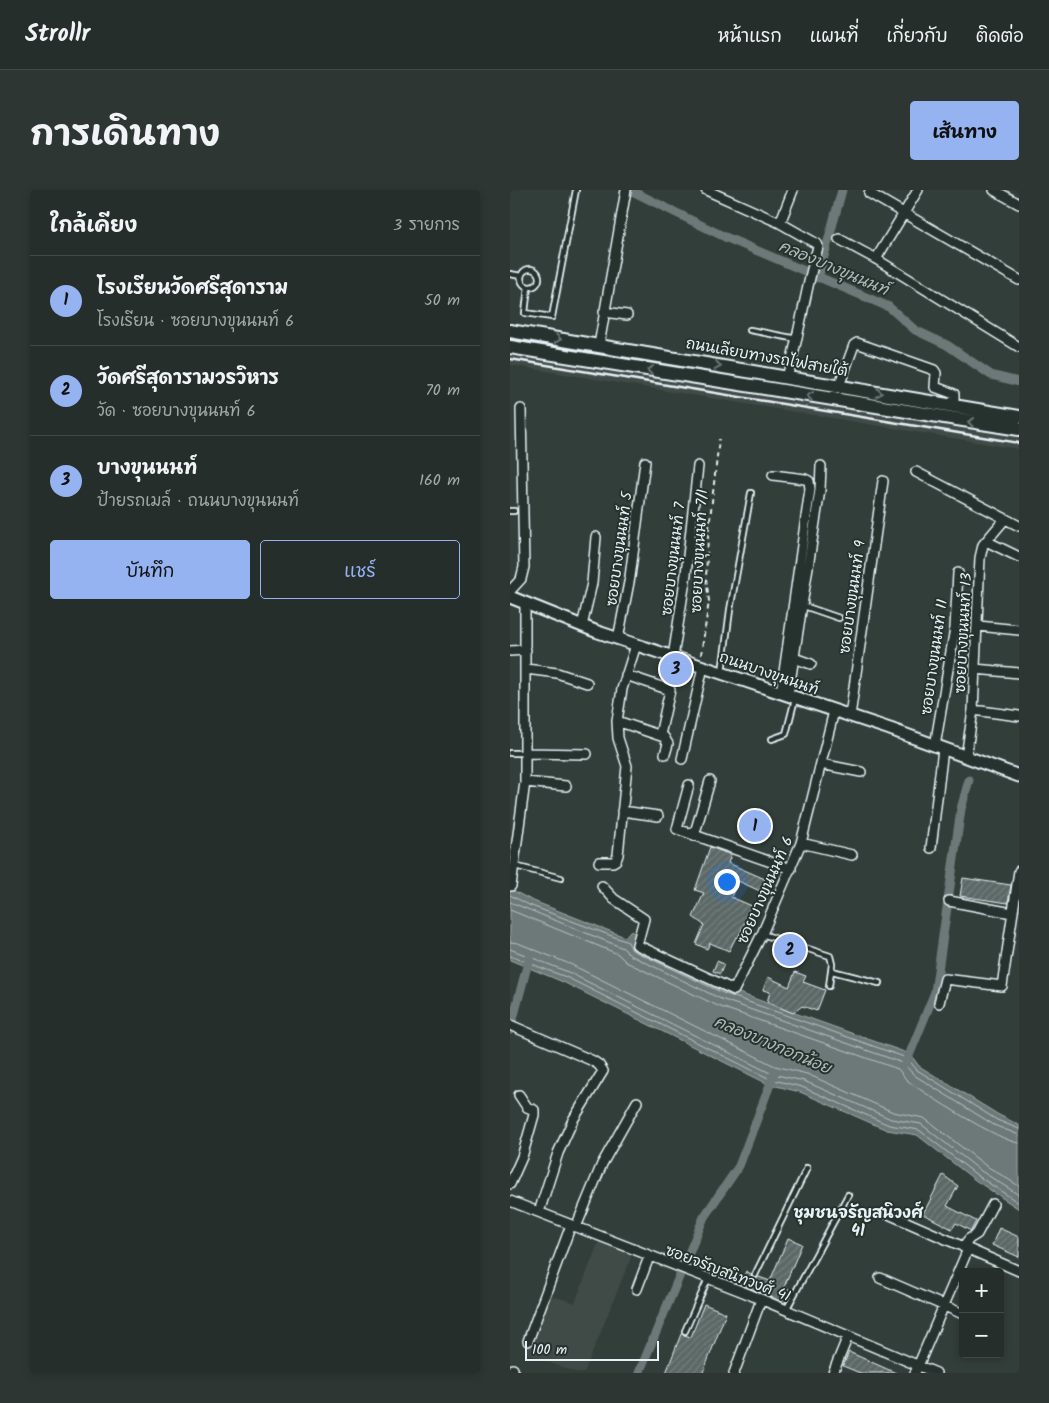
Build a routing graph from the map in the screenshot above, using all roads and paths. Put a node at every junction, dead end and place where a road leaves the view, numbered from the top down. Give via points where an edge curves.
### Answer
1 (576, 190) edge
2 (706, 190) edge
3 (793, 190) edge
4 (918, 190) edge
5 (994, 190) edge
6 (626, 192) edge
7 (869, 193) dead end
8 (1019, 204) edge
9 (904, 213) junction
10 (780, 222) junction
11 (839, 239) dead end
12 (876, 259) junction
13 (510, 274) edge
14 (521, 276) junction
15 (1019, 280) edge
16 (528, 287) junction
17 (604, 312) junction
18 (627, 315) dead end
19 (750, 330) dead end
20 (510, 331) edge
21 (798, 339) junction
22 (598, 345) junction
23 (510, 347) edge
24 (1019, 347) edge
25 (787, 377) junction
26 (839, 386) junction
27 (954, 406) junction
28 (521, 408) dead end
29 (1019, 417) edge
30 (1019, 429) edge
31 (719, 439) dead end
32 (645, 462) dead end
33 (698, 466) dead end
34 (821, 466) dead end
35 (916, 472) dead end
36 (773, 476) dead end
37 (883, 481) dead end
38 (751, 494) dead end
39 (1005, 519) junction
40 (1019, 526) edge
41 (596, 537) dead end
42 (986, 541) junction
43 (1019, 557) edge
44 (958, 573) dead end
45 (510, 591) edge
46 (510, 597) edge
47 (525, 604) junction
48 (801, 605) junction
49 (839, 618) dead end
50 (582, 626) junction
51 (978, 626) junction
52 (1019, 630) edge
53 (618, 639) junction
54 (636, 645) junction
55 (526, 650) junction
56 (510, 651) edge
57 (673, 657) junction
58 (794, 658) junction
59 (811, 664) dead end
60 (701, 666) junction
61 (975, 668) junction
62 (526, 669) junction
63 (722, 673) junction
64 (1019, 673) edge
65 (626, 674) junction
66 (587, 683) dead end
67 (788, 695) junction
68 (973, 710) junction
69 (834, 711) junction
70 (850, 716) junction
71 (1019, 716) edge
72 (617, 721) junction
73 (660, 735) junction
74 (772, 739) dead end
75 (939, 747) junction
76 (510, 753) edge
77 (526, 753) junction
78 (587, 754) dead end
79 (665, 754) dead end
80 (966, 757) junction
81 (682, 759) dead end
82 (821, 764) junction
83 (861, 772) dead end
84 (1019, 776) edge
85 (710, 781) dead end
86 (526, 782) junction
87 (689, 785) dead end
88 (566, 786) dead end
89 (622, 811) junction
90 (658, 816) dead end
91 (694, 836) junction
92 (801, 843) junction
93 (514, 847) edge
94 (931, 848) dead end
95 (852, 855) dead end
96 (599, 862) dead end
97 (515, 866) junction
98 (791, 869) junction
99 (1019, 874) edge
100 (561, 878) dead end
101 (510, 886) edge
102 (602, 886) dead end
103 (949, 901) dead end
104 (1012, 912) junction
105 (762, 934) junction
106 (832, 970) junction
107 (880, 983) dead end
108 (829, 986) dead end
109 (940, 1003) dead end
110 (510, 1025) edge
111 (519, 1095) dead end
112 (637, 1102) dead end
113 (807, 1168) dead end
114 (510, 1184) edge
115 (848, 1195) dead end
116 (510, 1201) edge
117 (992, 1204) dead end
118 (539, 1212) junction
119 (886, 1213) dead end
120 (574, 1226) junction
121 (966, 1248) junction
122 (649, 1257) junction
123 (1019, 1271) edge
124 (754, 1275) dead end
125 (880, 1278) dead end
126 (708, 1279) junction
127 (637, 1289) dead end
128 (760, 1300) junction
129 (944, 1306) junction
130 (786, 1310) junction
131 (961, 1313) edge
132 (685, 1331) dead end
133 (848, 1336) junction
134 (528, 1341) dead end
135 (917, 1369) edge
136 (734, 1373) edge
137 (833, 1373) edge
138 (936, 1373) edge

1 - 16 lane via 552,317 525,313
2 - 10 street
3 - 10 street
4 - 9 street
5 - 8 street
6 - 17 street
7 - 9 street
9 - 12 street
9 - 15 street
10 - 21 street via 818,247
11 - 12 street
12 - 24 street
13 - 14 lane
14 - 16 lane
14 - 16 lane via 527,269 538,272 539,282
17 - 18 street
17 - 22 street
19 - 21 lane
20 -> 22 main road, ถนนเลียบทางรถไฟสายใต้
21 - 25 street
22 -> 25 main road, ถนนเลียบทางรถไฟสายใต้
30 -> 23 main road, ถนนเลียบทางรถไฟสายใต้
25 - 26 main road, ถนนเลียบทางรถไฟสายใต้
26 -> 27 main road, ถนนเลียบทางรถไฟสายใต้
26 - 27 street via 857,343 934,370 935,387 954,394
27 - 29 main road, ถนนเลียบทางรถไฟสายใต้
28 - 45 street via 524,567 522,579
31 - 60 path, ซอยบางขุนนนท์ 7/1 via 708,537 706,578 709,601
32 - 53 street, ซอยบางขุนนนท์ 5 via 630,577
33 - 57 street, ซอยบางขุนนนท์ 7
34 - 48 street
35 - 39 street
36 - 67 street via 805,479 809,481 810,489
37 - 70 street, ซอยบางขุนนนท์ 9
38 - 63 lane
39 - 40 street
39 - 42 street, ซอยบางขุนนนท์ 13
41 - 50 street via 592,583
42 - 43 street
42 - 51 street, ซอยบางขุนนนท์ 13 via 980,558
44 - 75 street, ซอยบางขุนนนท์ 11 via 955,628
46 - 47 street, ถนนบางขุนนนท์
47 - 50 street, ถนนบางขุนนนท์
47 - 55 street
48 - 49 lane
48 - 58 street
50 - 53 street, ถนนบางขุนนนท์
51 - 52 street
51 - 61 street, ซอยบางขุนนนท์ 13
53 - 54 street, ถนนบางขุนนนท์
54 - 57 street, ถนนบางขุนนนท์
54 - 65 street
55 - 56 street
55 - 62 street
57 - 60 street, ถนนบางขุนนนท์
58 - 59 street
58 - 67 street
60 - 63 street, ถนนบางขุนนนท์
60 - 81 street
61 - 64 street
61 - 68 street, ซอยบางขุนนนท์ 13
62 - 66 street
62 - 77 street
63 - 67 street, ถนนบางขุนนนท์
65 - 72 street
65 - 73 street via 670,690
67 - 69 street, ถนนบางขุนนนท์
67 - 74 lane via 786,734
68 - 71 street
68 - 80 street, ซอยบางขุนนนท์ 13
69 - 70 street, ถนนบางขุนนนท์
69 - 82 street, ซอยบางขุนนนท์ 6
70 - 75 street, ถนนบางขุนนนท์
72 - 73 street
72 - 89 street via 618,738 627,766
73 - 79 street via 668,740
75 - 80 street, ถนนบางขุนนนท์
75 - 94 street, ซอยบางขุนนนท์ 11
76 - 77 lane
77 - 78 street
77 - 86 street
80 - 84 street, ถนนบางขุนนนท์
82 - 83 street
82 - 92 street, ซอยบางขุนนนท์ 6
85 - 91 street
86 - 88 street
86 - 93 street
87 - 91 street via 677,829
89 - 90 street
89 - 96 street via 616,860
91 - 98 street
92 - 95 street
92 - 98 street, ซอยบางขุนนนท์ 6
93 - 97 street
97 - 100 lane
97 - 101 street
98 - 105 street, ซอยบางขุนนนท์ 6
99 - 104 street
102 - 105 street, ซอยบางขุนนนท์ 6 via 614,899 644,919 637,944 734,990
103 - 104 street
104 - 109 street via 1002,986 945,979
105 - 106 lane via 830,956
106 - 107 lane
106 - 108 lane
110 - 118 street via 593,1061 603,1071 573,1120 558,1153
111 - 114 street via 527,1107 534,1110 534,1115
112 - 120 street via 602,1164
113 - 124 lane
115 - 130 lane
116 - 118 street, ซอยจรัญสนิทวงศ์ 41
117 - 121 street via 977,1234 969,1238
118 - 120 street, ซอยจรัญสนิทวงศ์ 41
119 - 121 street
120 - 122 street, ซอยจรัญสนิทวงศ์ 41
120 - 134 street
121 - 123 street
121 - 129 street
122 - 126 street, ซอยจรัญสนิทวงศ์ 41
122 - 127 street
125 - 129 street
126 - 128 street, ซอยจรัญสนิทวงศ์ 41 via 747,1290
126 - 132 lane
128 - 130 street, ซอยจรัญสนิทวงศ์ 41
128 - 136 street
129 - 131 street
129 - 135 street
130 - 133 street, ซอยจรัญสนิทวงศ์ 41
133 - 135 street, ซอยจรัญสนิทวงศ์ 41
133 - 137 street
135 - 138 street, ซอยจรัญสนิทวงศ์ 41

